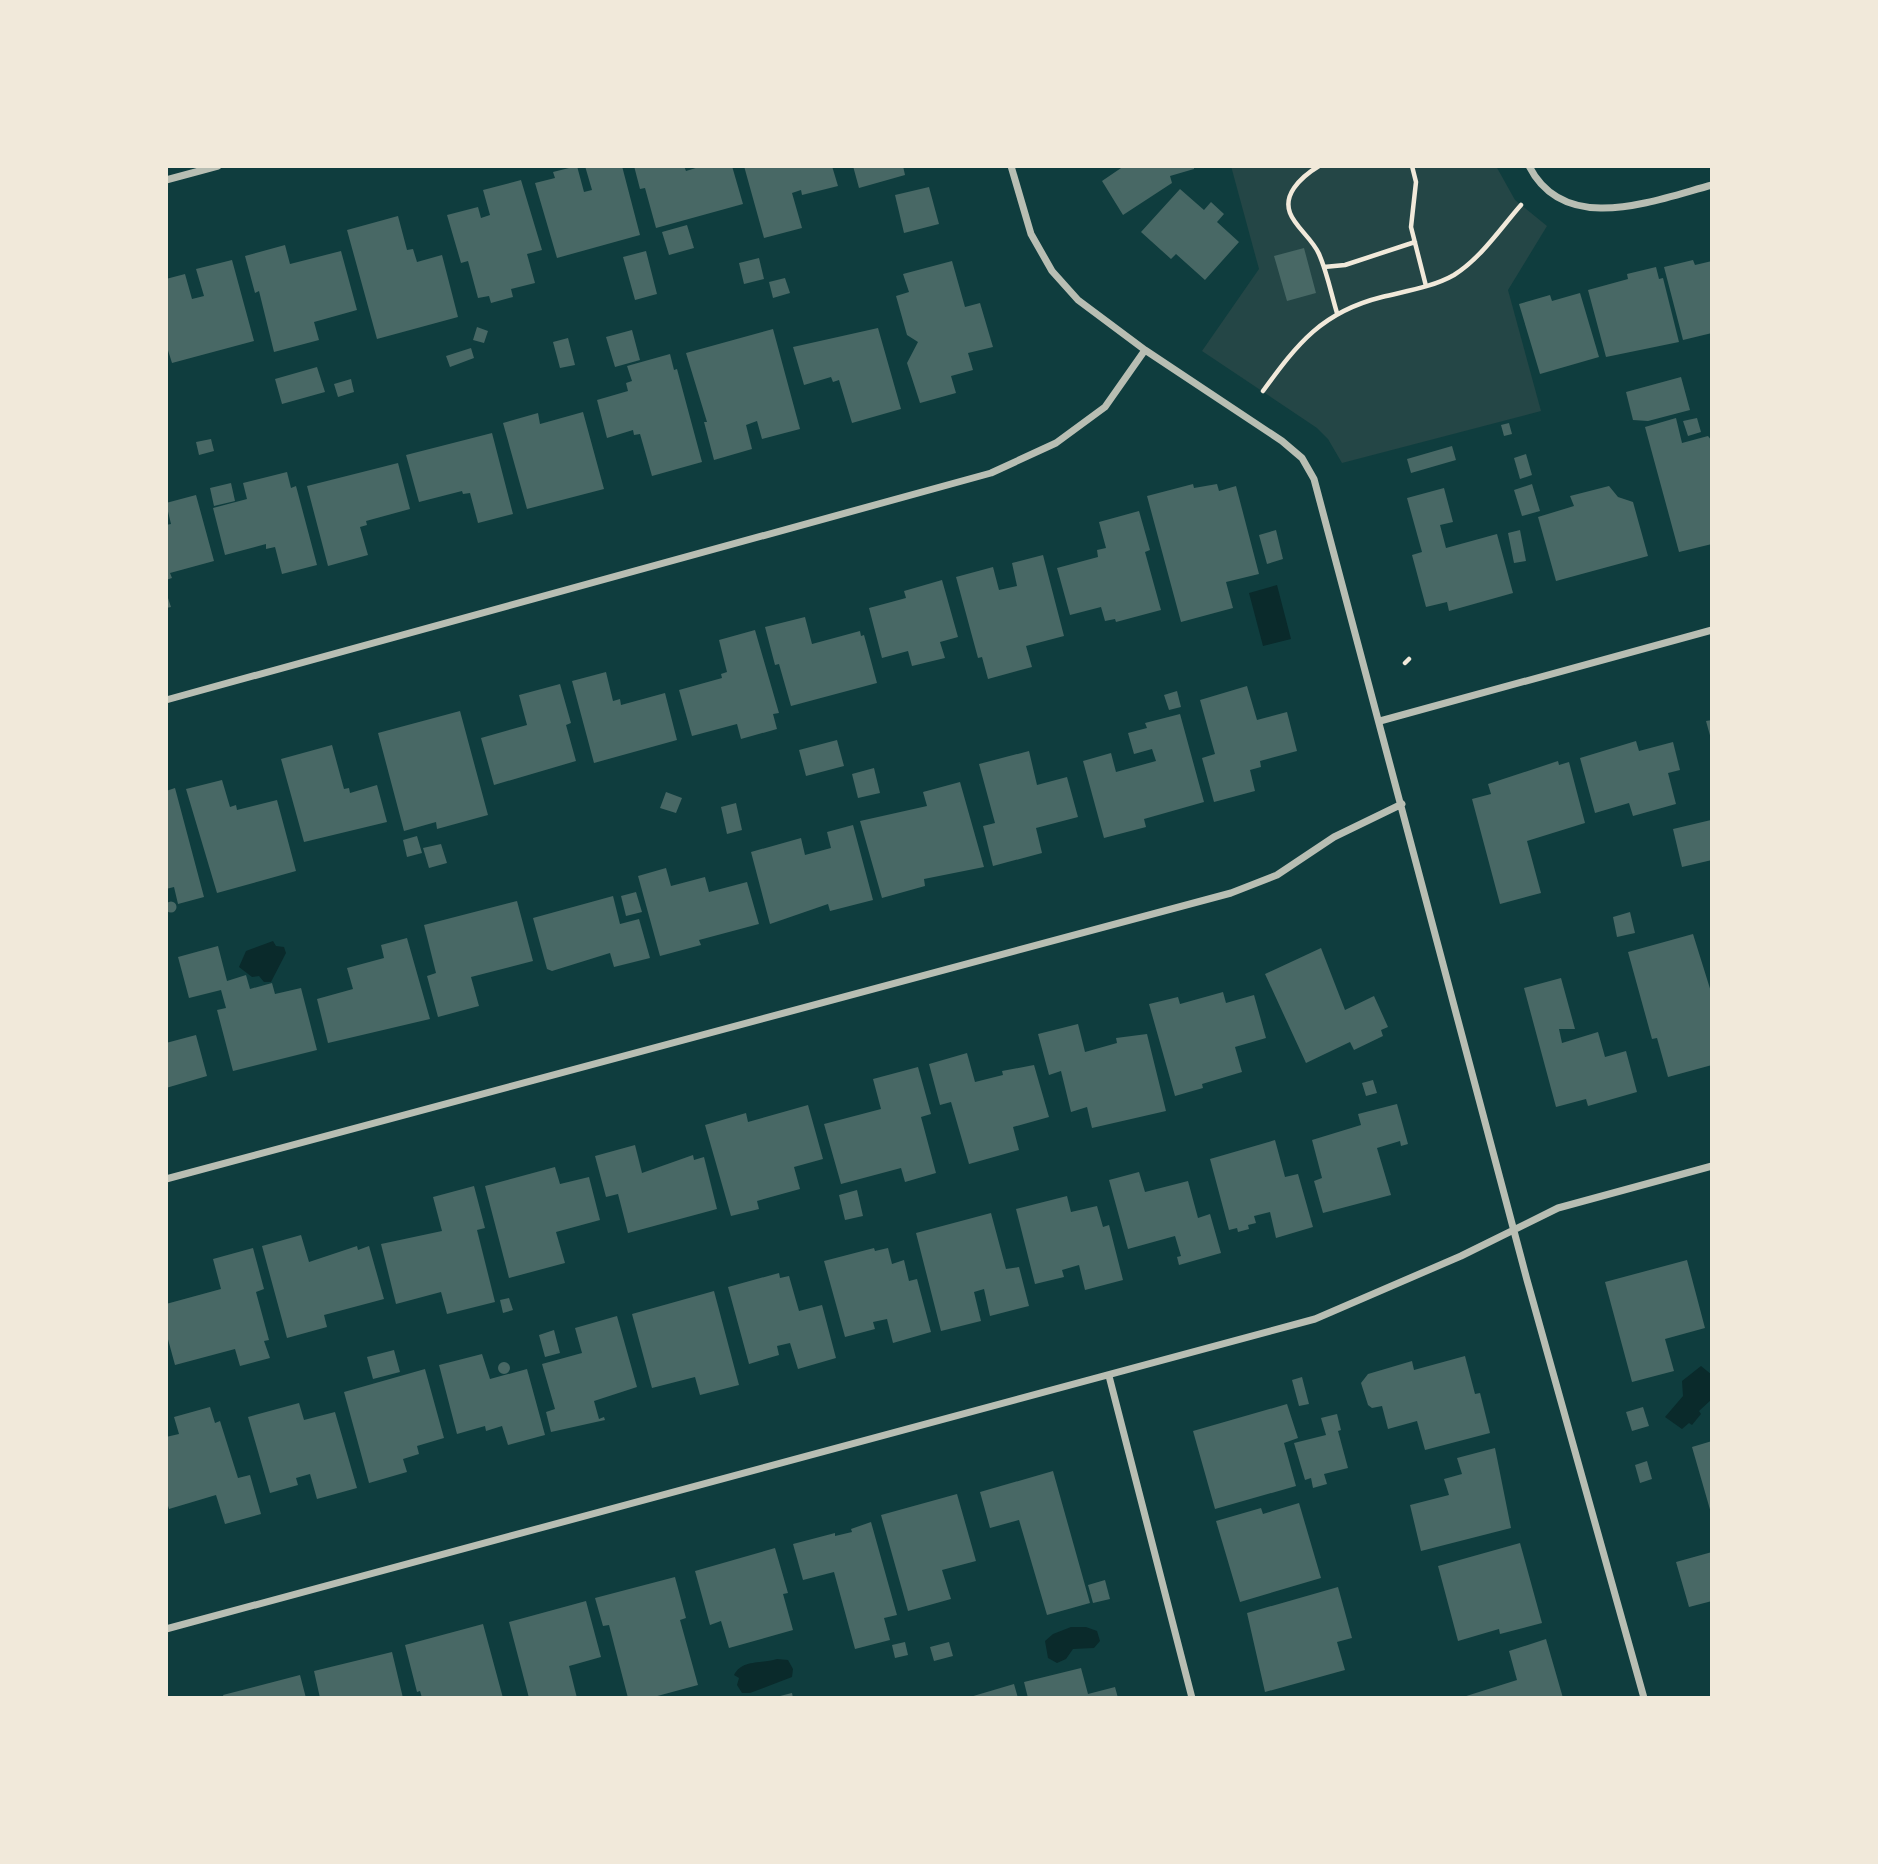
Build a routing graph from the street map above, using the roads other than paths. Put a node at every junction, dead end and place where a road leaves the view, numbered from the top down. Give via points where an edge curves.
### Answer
1 (218, 166) edge
2 (1011, 166) edge
3 (1529, 166) edge
4 (166, 180) edge
5 (1712, 185) edge
6 (1144, 350) junction
7 (1712, 630) edge
8 (166, 700) edge
9 (1380, 721) junction
10 (1402, 804) junction
11 (1712, 1166) edge
12 (166, 1179) edge
13 (1514, 1230) junction
14 (1110, 1376) junction
15 (166, 1629) edge
16 (1192, 1698) edge
17 (1644, 1698) edge

1 - 4 street
2 - 6 street via 1031,234 1052,271 1079,300
3 - 5 street via 1563,200 1592,208 1622,209
6 - 8 street via 1105,407 1056,443 990,473
6 - 9 street via 1301,458 1322,505
7 - 9 street
9 - 10 street
10 - 12 street via 1334,837 1277,875 1231,893
10 - 13 street
11 - 13 street via 1558,1208
13 - 14 street via 1315,1319
13 - 17 street
14 - 15 street
14 - 16 street

